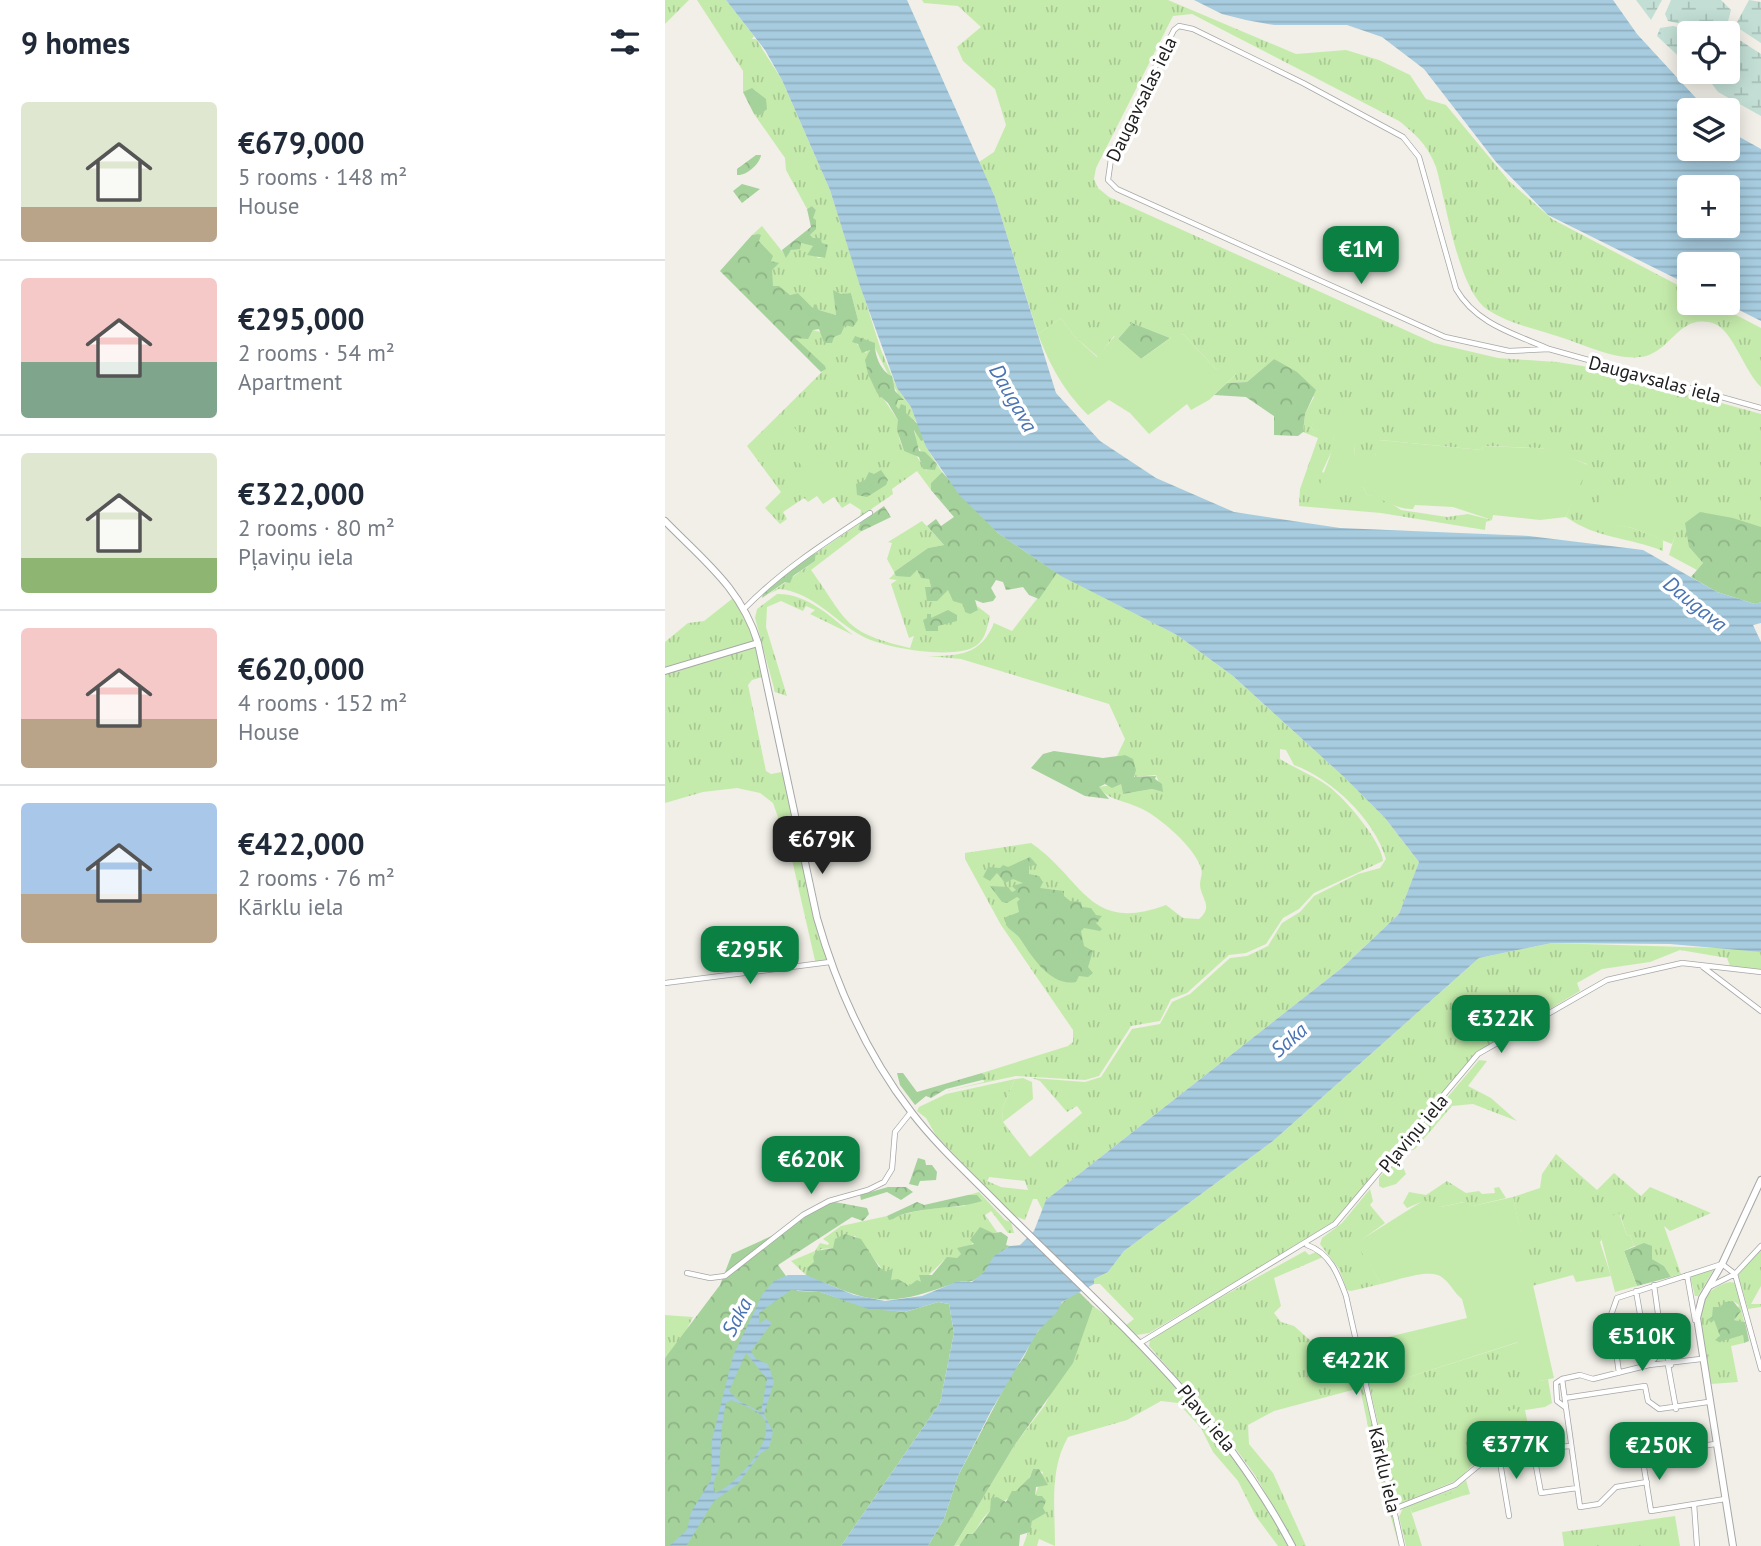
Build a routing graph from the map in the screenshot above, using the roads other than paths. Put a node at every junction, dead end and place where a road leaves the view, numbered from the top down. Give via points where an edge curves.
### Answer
1 (1549, 349) junction
2 (1761, 408) edge
3 (870, 513) dead end
4 (665, 521) edge
5 (745, 608) junction
6 (758, 643) junction
7 (665, 671) edge
8 (830, 962) junction
9 (1702, 966) junction
10 (1761, 972) edge
11 (665, 983) edge
12 (1761, 1011) edge
13 (911, 1112) junction
14 (1761, 1180) edge
15 (1306, 1244) junction
16 (1761, 1246) edge
17 (1722, 1264) junction
18 (687, 1273) dead end
19 (1735, 1274) junction
20 (1687, 1275) junction
21 (1654, 1285) junction
22 (1707, 1288) junction
23 (1636, 1291) junction
24 (1696, 1328) junction
25 (1140, 1343) junction
26 (1663, 1349) junction
27 (1701, 1359) junction
28 (1649, 1365) junction
29 (1670, 1365) junction
30 (1761, 1369) edge
31 (1619, 1373) junction
32 (1562, 1379) junction
33 (1565, 1398) junction
34 (1708, 1402) junction
35 (1566, 1408) junction
36 (1676, 1409) junction
37 (1715, 1444) junction
38 (1571, 1446) junction
39 (1498, 1450) junction
40 (1533, 1450) junction
41 (1647, 1482) junction
42 (1577, 1488) junction
43 (1725, 1499) junction
44 (1695, 1504) junction
45 (1394, 1509) junction
46 (1509, 1516) dead end
47 (1292, 1546) edge
48 (1402, 1546) edge
49 (1697, 1546) edge
50 (1733, 1546) edge

1 - 1 street, Daugavsalas iela via 1509,351 1445,337 1111,185 1107,173 1112,152 1174,30 1179,26 1193,29 1403,136 1419,157 1462,300 1479,318
1 - 2 street, Daugavsalas iela
3 - 5 street via 794,563
4 - 5 street, Pļavu iela via 728,584
5 - 6 street, Pļavu iela
6 - 7 street
6 - 8 street, Pļavu iela
8 - 11 street
8 - 13 street, Pļavu iela via 882,1070
9 - 10 street, Pļaviņu iela
9 - 12 street
9 - 15 street, Pļaviņu iela via 1682,963 1607,980 1478,1054 1335,1224
13 - 18 street via 895,1132 892,1169 884,1182 803,1215 725,1276
13 - 25 street, Pļavu iela
14 - 17 street
15 - 25 street, Pļaviņu iela
15 - 45 street, Kārklu iela via 1334,1267 1346,1296
16 - 19 street
17 - 19 street
17 - 20 street
17 - 22 street
19 - 22 street
19 - 30 street
20 - 21 street
20 - 24 street
21 - 23 street
21 - 26 street
22 - 24 street
23 - 28 street
23 - 31 street via 1619,1296 1612,1306
24 - 27 street
25 - 47 street, Pļavu iela via 1243,1462
26 - 28 street
26 - 29 street
27 - 29 street
27 - 34 street
28 - 29 street
28 - 31 street
29 - 36 street
31 - 32 street
32 - 33 street
32 - 35 street via 1554,1390 1557,1401
33 - 35 street
33 - 36 street via 1645,1386 1654,1407
34 - 36 street
34 - 37 street
35 - 38 street
37 - 41 street via 1642,1455
37 - 43 street
38 - 40 street
38 - 42 street
39 - 40 street
39 - 45 street via 1455,1485
39 - 46 street
40 - 42 street via 1541,1493
41 - 42 street via 1616,1487 1599,1504 1580,1507
41 - 44 street via 1651,1511
43 - 44 street
43 - 50 street
44 - 49 street
45 - 48 street, Kārklu iela

